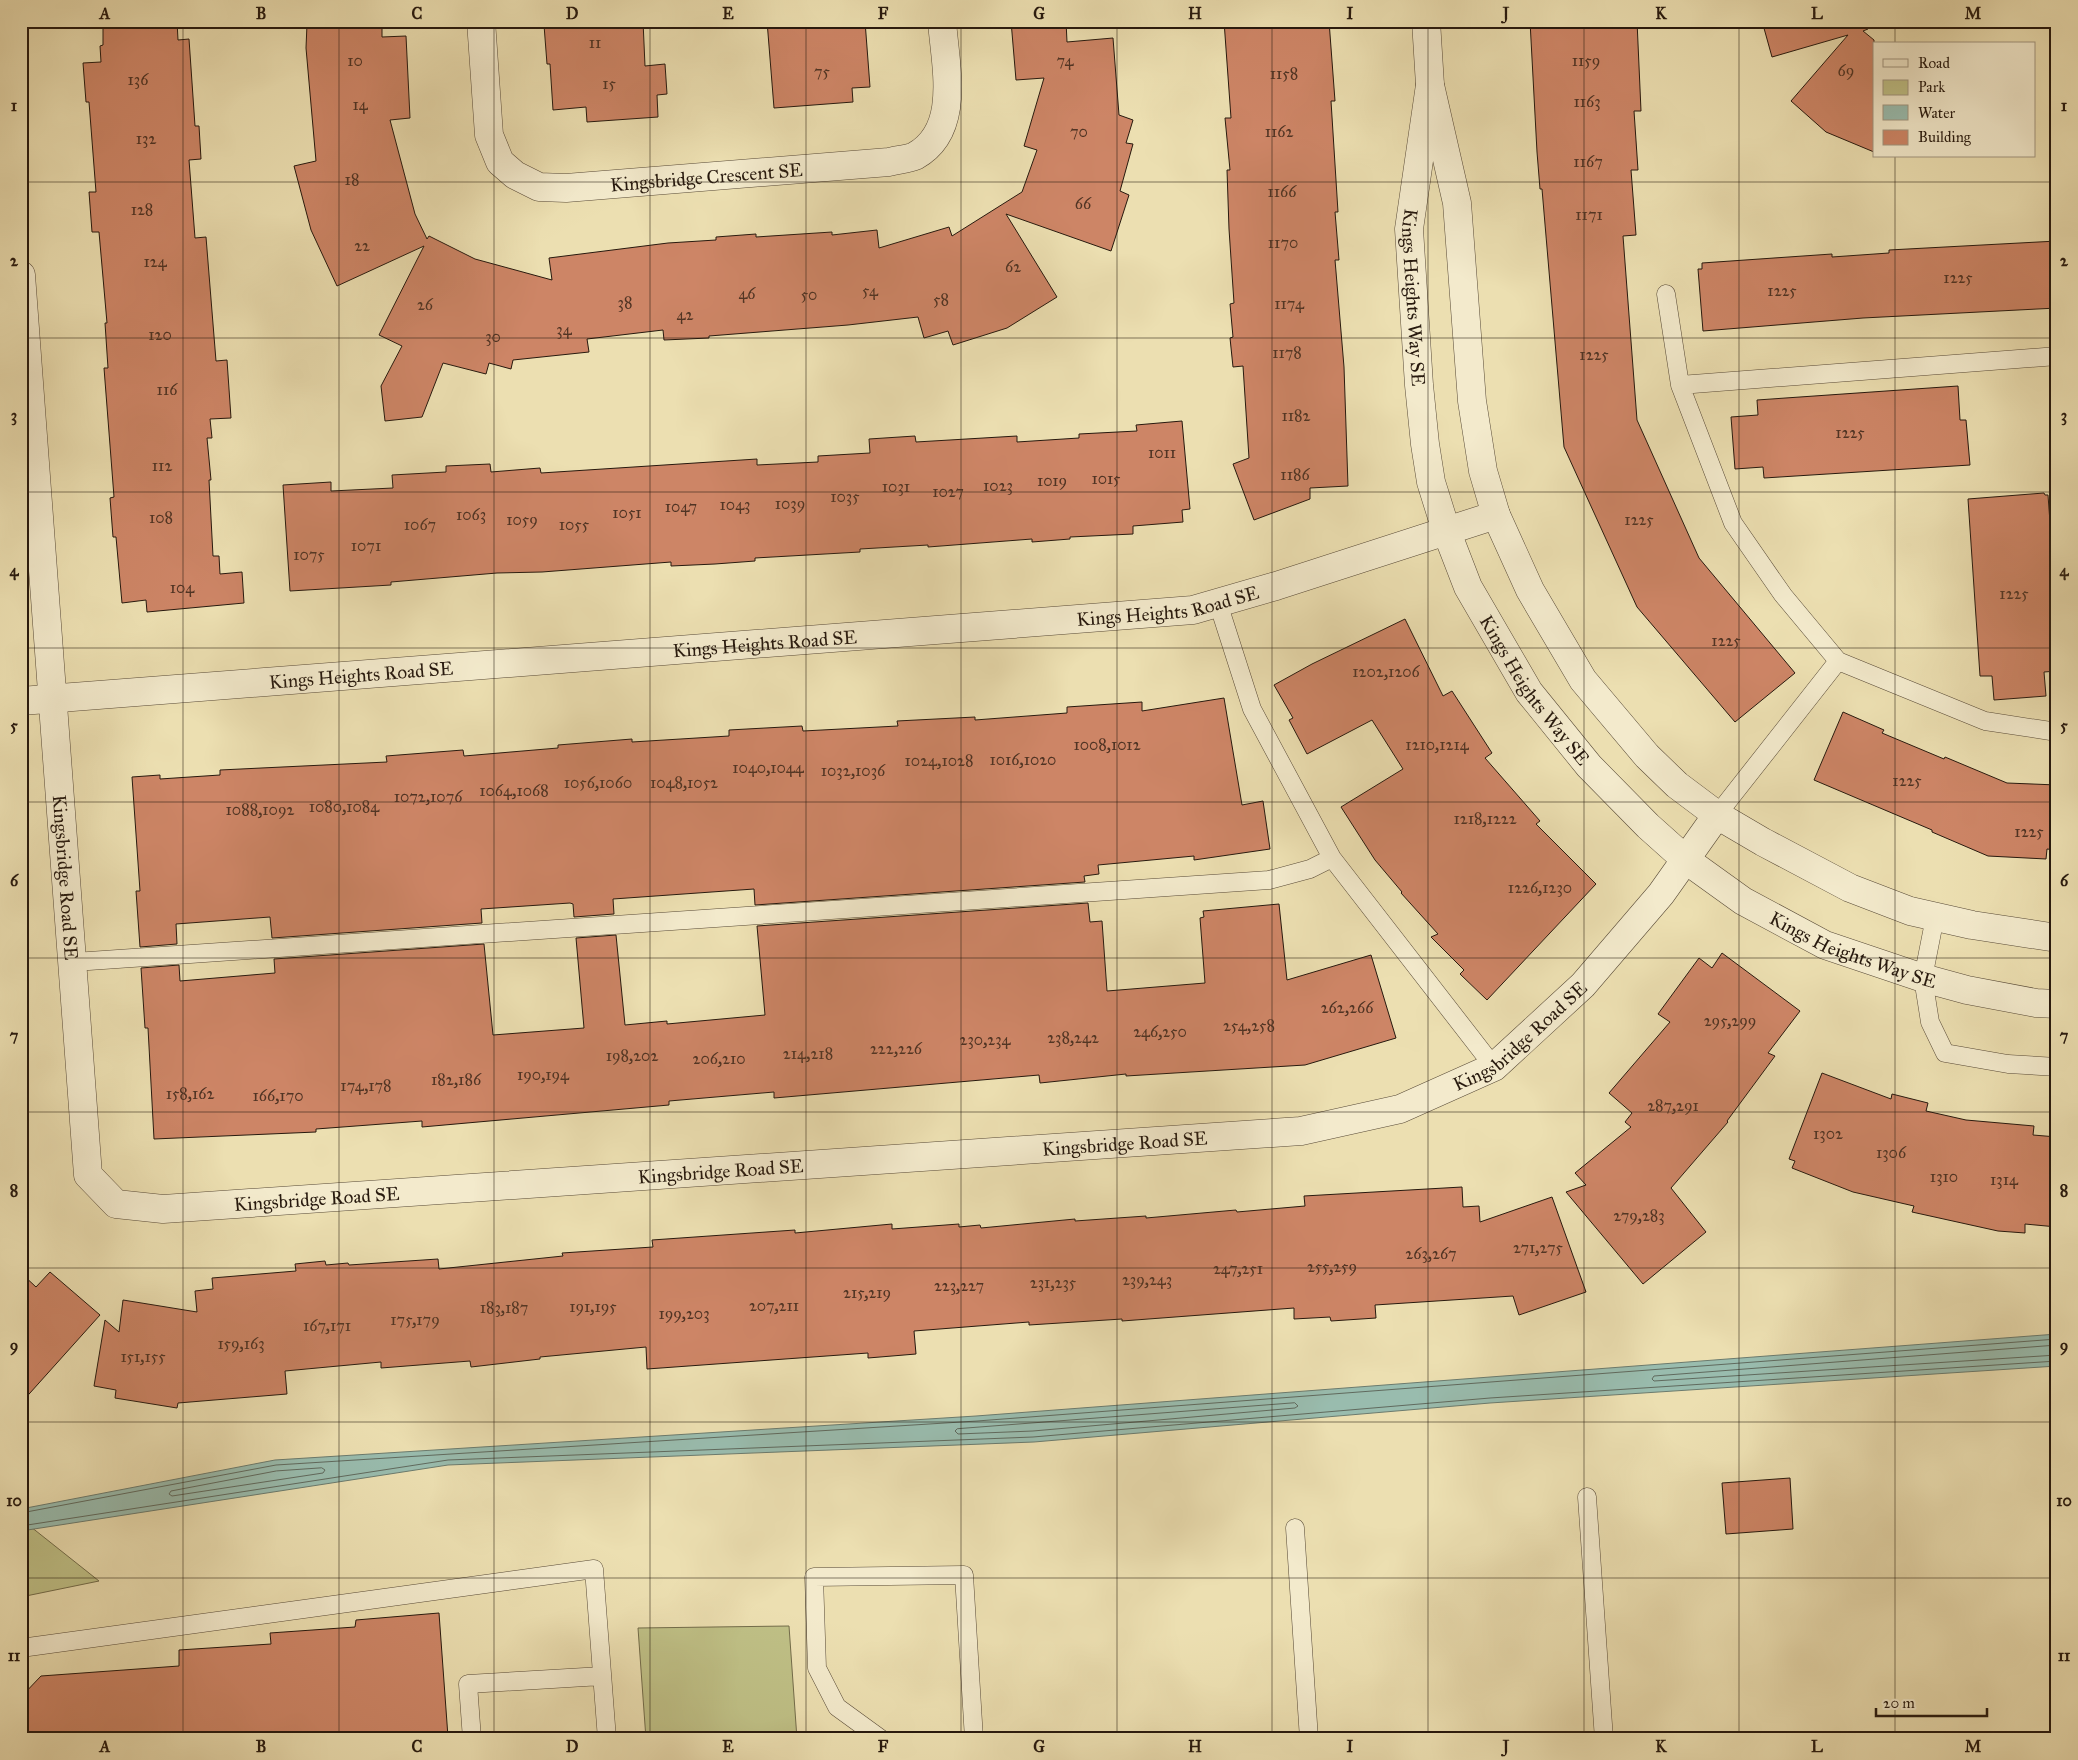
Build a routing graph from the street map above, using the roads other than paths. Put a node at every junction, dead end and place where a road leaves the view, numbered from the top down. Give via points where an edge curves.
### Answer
1 (481, 21) edge
2 (942, 21) edge
3 (1426, 21) edge
4 (1430, 86) junction
5 (21, 275) edge
6 (1666, 294) dead end
7 (2057, 356) edge
8 (1680, 385) junction
9 (1496, 515) junction
10 (1446, 530) junction
11 (1218, 603) junction
12 (1838, 661) junction
13 (54, 698) junction
14 (21, 702) edge
15 (2057, 732) edge
16 (1717, 815) junction
17 (1332, 858) junction
18 (1686, 860) junction
19 (1935, 917) junction
20 (2057, 938) edge
21 (74, 962) junction
22 (1923, 978) junction
23 (2057, 1004) edge
24 (1494, 1067) junction
25 (2057, 1067) edge
26 (1587, 1497) dead end
27 (1295, 1528) dead end
28 (21, 1648) edge
29 (602, 1676) junction
30 (472, 1739) edge
31 (607, 1739) edge
32 (880, 1739) edge
33 (974, 1739) edge
34 (1310, 1739) edge
35 (1604, 1739) edge

1 - 2 street, Kingsbridge Crescent SE via 488,135 500,162 515,175 539,187 566,188 889,162 914,156 932,142 944,123 948,104
3 - 4 street, Kings Heights Way SE
4 - 9 street, Kings Heights Way SE via 1457,203 1472,401 1483,471
4 - 10 street, Kings Heights Way SE via 1409,229 1425,444 1431,482
5 - 13 street, Kingsbridge Road SE
6 - 8 lane
7 - 8 lane
8 - 12 lane via 1733,523 1783,594
9 - 10 street, Kings Heights Road SE
9 - 16 street, Kings Heights Way SE via 1530,590 1583,680 1647,756 1677,785
10 - 11 street, Kings Heights Road SE
10 - 18 street, Kings Heights Way SE via 1468,587 1529,692 1589,766
11 - 13 street, Kings Heights Road SE via 1193,610
11 - 17 lane via 1252,709
12 - 15 lane via 1985,721
12 - 16 lane
13 - 14 street, Kings Heights Road SE
13 - 21 street, Kingsbridge Road SE
16 - 18 street, Kingsbridge Road SE
16 - 19 street, Kings Heights Way SE via 1850,888
17 - 21 lane via 1310,869 1269,880
17 - 24 lane
18 - 22 street, Kings Heights Way SE via 1743,901 1824,944
18 - 24 street, Kingsbridge Road SE via 1583,985
19 - 20 street, Kings Heights Way SE
19 - 22 lane
21 - 24 street, Kingsbridge Road SE via 88,1175 116,1204 163,1210 1301,1132 1400,1109
22 - 23 street, Kings Heights Way SE via 1967,990
22 - 25 lane via 1930,1022 1945,1053 2008,1064
26 - 35 lane
27 - 34 lane
28 - 29 lane via 594,1569
29 - 30 lane via 468,1684
29 - 31 lane
32 - 33 lane via 838,1707 817,1668 814,1577 964,1575

